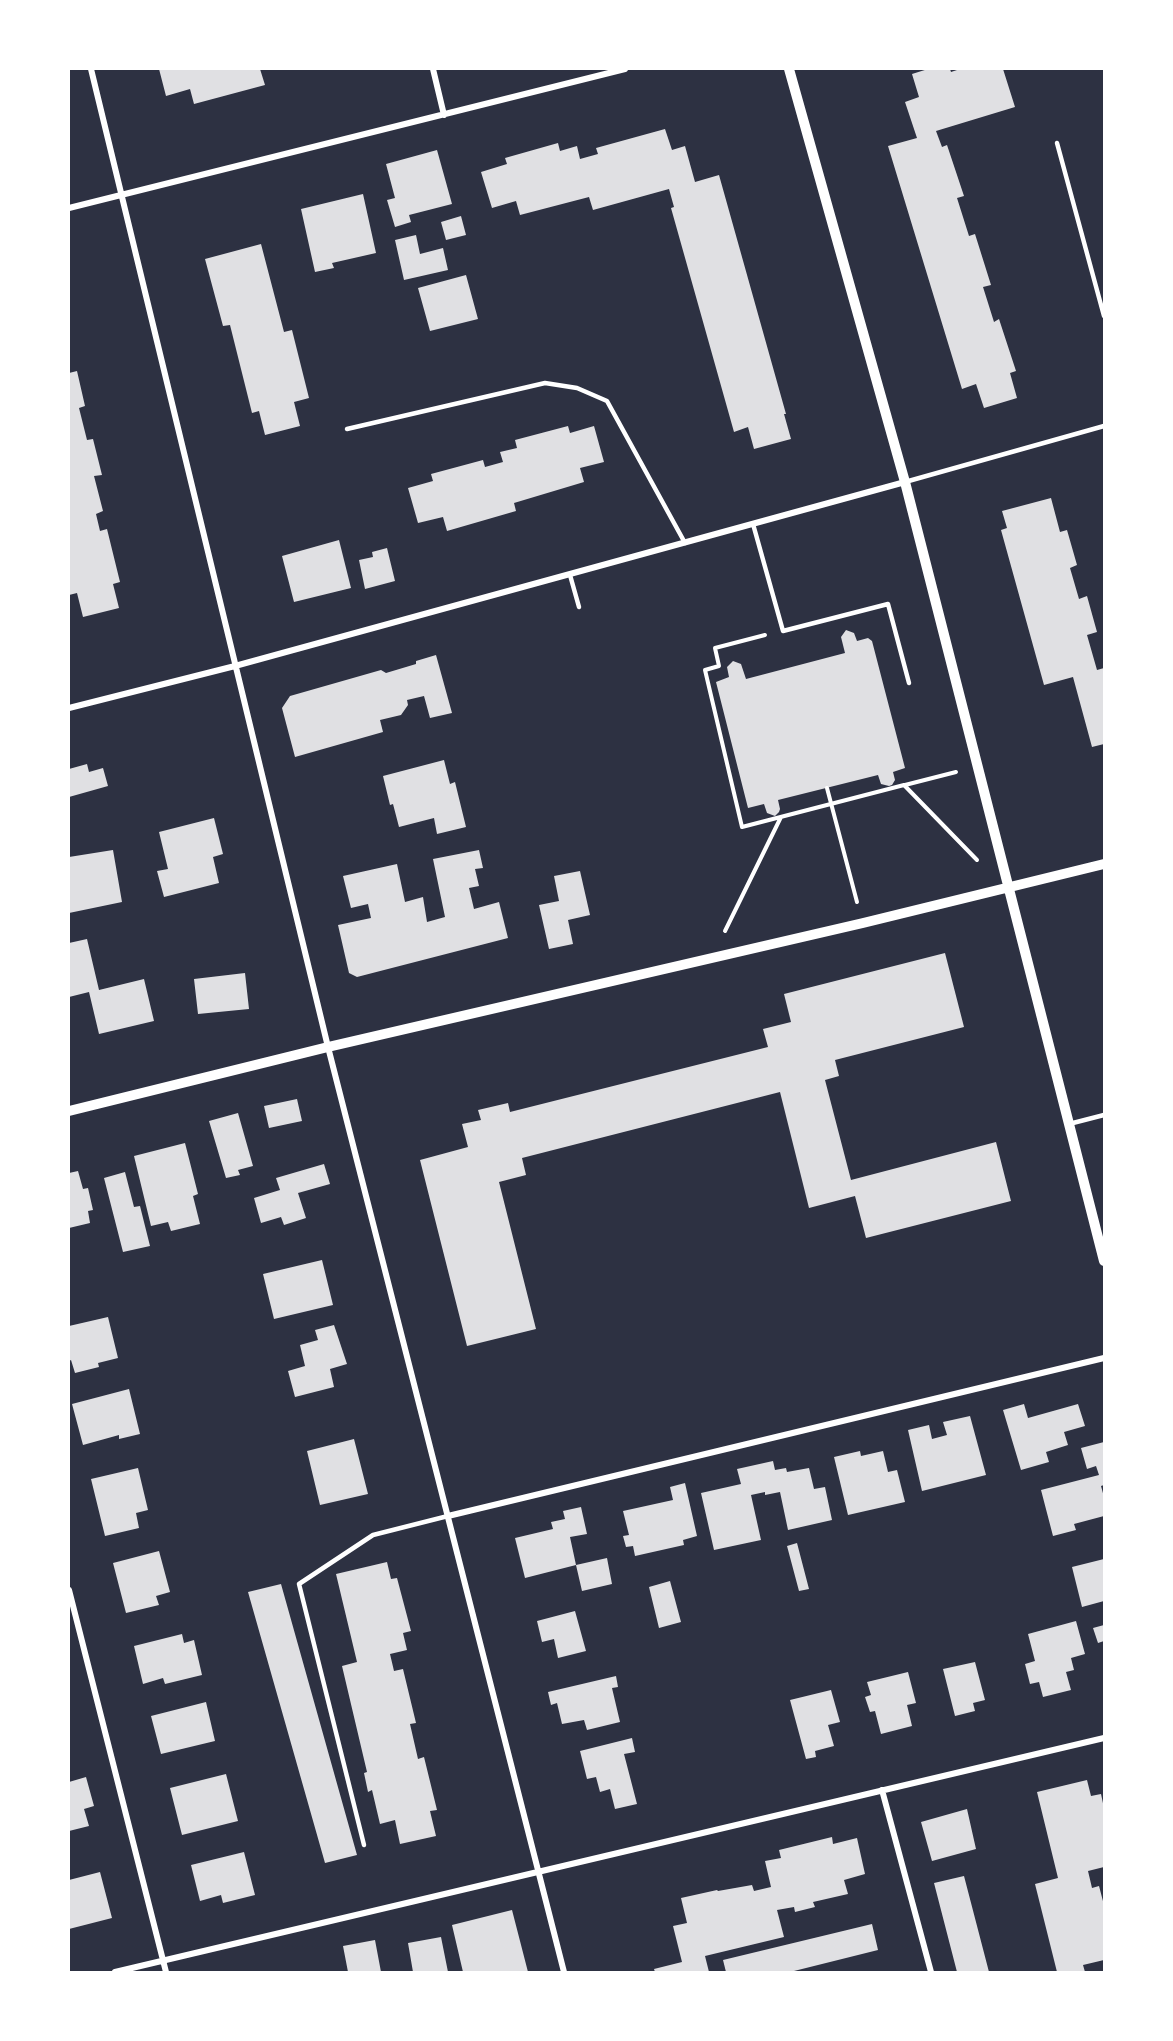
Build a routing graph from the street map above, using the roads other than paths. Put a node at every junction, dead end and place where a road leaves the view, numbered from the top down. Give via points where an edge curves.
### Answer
1 (91, 69) edge
2 (433, 69) edge
3 (625, 69) edge
4 (789, 69) edge
5 (444, 115) junction
6 (1057, 143) dead end
7 (121, 194) junction
8 (69, 207) edge
9 (1104, 316) edge
10 (1104, 426) edge
11 (347, 429) dead end
12 (905, 482) junction
13 (753, 524) junction
14 (685, 543) junction
15 (570, 575) junction
16 (579, 607) dead end
17 (235, 666) junction
18 (909, 683) dead end
19 (69, 708) edge
20 (1104, 864) edge
21 (1007, 889) junction
22 (328, 1047) junction
23 (69, 1111) edge
24 (1104, 1115) edge
25 (1068, 1124) junction
26 (1104, 1261) edge
27 (1104, 1358) edge
28 (448, 1516) junction
29 (69, 1590) edge
30 (1104, 1738) edge
31 (882, 1790) junction
32 (364, 1845) dead end
33 (539, 1872) junction
34 (163, 1961) junction
35 (115, 1972) edge
36 (166, 1972) edge
37 (564, 1972) edge
38 (931, 1972) edge

1 - 7 street
2 - 5 street
3 - 5 street
4 - 12 street
5 - 7 street
6 - 9 lane
7 - 8 street
7 - 17 street
10 - 12 lane
11 - 14 lane via 544,383 577,387 607,401
12 - 13 street
12 - 21 street
13 - 14 street
13 - 18 lane via 783,631 888,604
14 - 15 street
15 - 16 lane
15 - 17 street
17 - 19 street
17 - 22 street
20 - 21 street
21 - 22 street
21 - 25 street
22 - 23 street
22 - 28 street
24 - 25 lane
25 - 26 street
27 - 28 street
28 - 32 lane via 373,1535 299,1584
28 - 33 street
29 - 34 street
30 - 31 street
31 - 33 street
31 - 38 street
33 - 34 street
33 - 37 street
34 - 35 street
34 - 36 street

